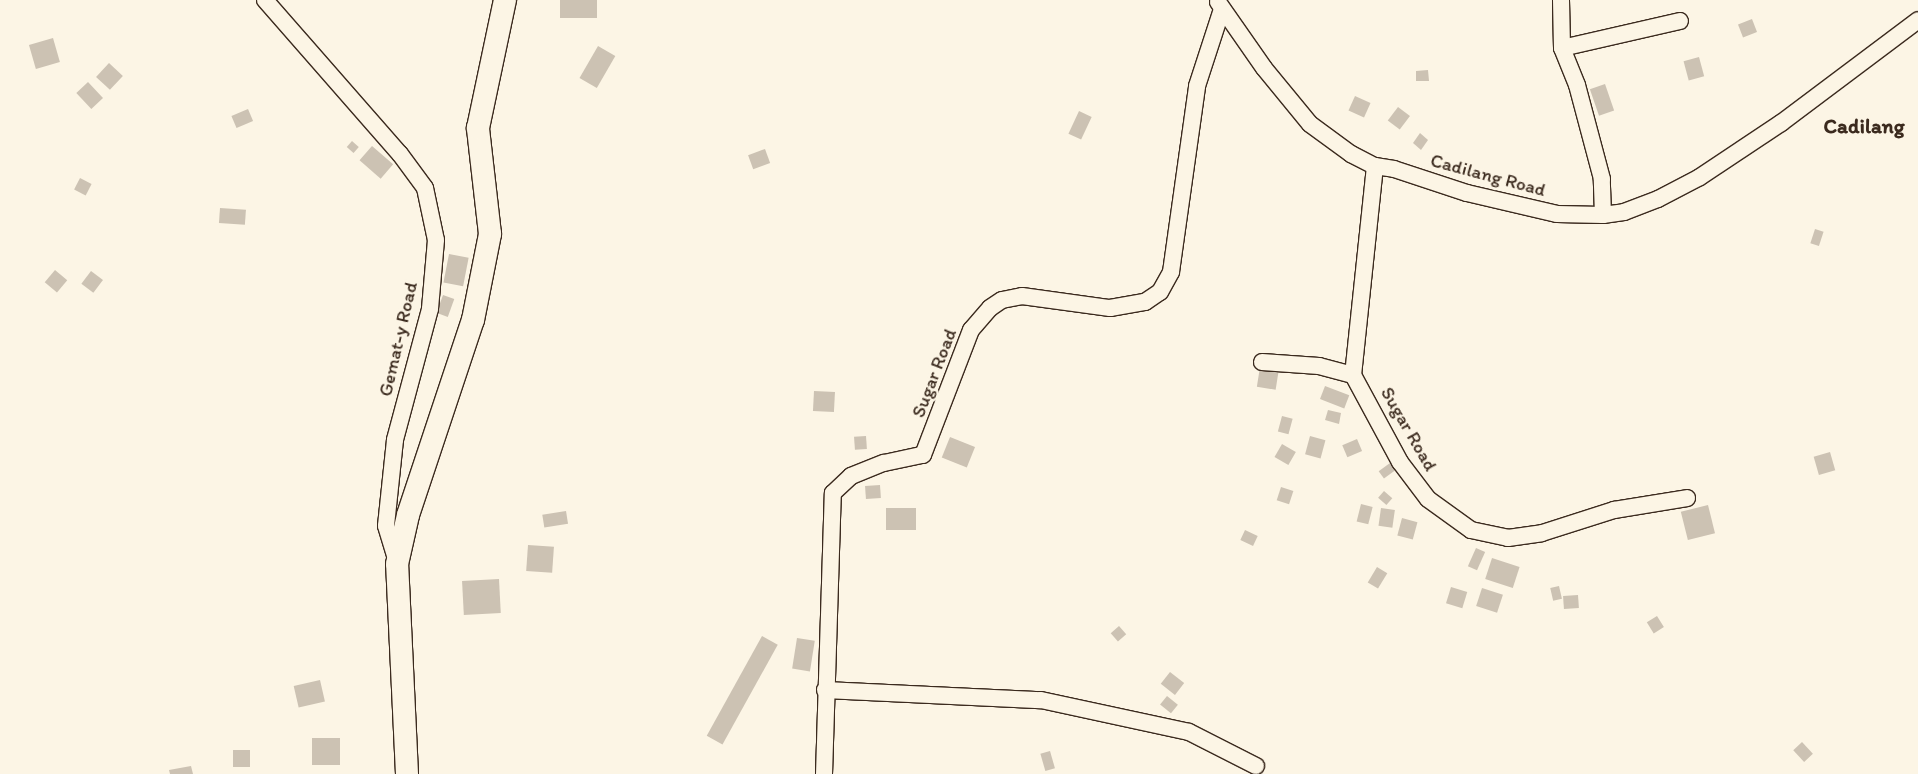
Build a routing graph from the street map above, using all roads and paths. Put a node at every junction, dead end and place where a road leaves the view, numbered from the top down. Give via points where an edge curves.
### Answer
1 (265, 0) edge
2 (505, 0) edge
3 (1561, 0) edge
4 (1219, 5) edge
5 (1918, 20) edge
6 (1680, 21) dead end
7 (1562, 48) junction
8 (1375, 166) junction
9 (1603, 215) junction
10 (1262, 362) dead end
11 (1353, 375) junction
12 (1687, 498) dead end
13 (397, 564) junction
14 (825, 690) junction
15 (1256, 766) dead end
16 (407, 774) edge
17 (824, 774) edge

1 - 13 street, Gemat-y Road via 400,154 425,188 436,240 430,309 394,440 386,526
2 - 13 street via 478,128 490,234 474,320 408,515
3 - 7 street
4 - 8 street, Cadilang Road via 1310,124
4 - 14 street, Sugar Road via 1197,86 1172,272 1160,292 1145,302 1110,308 1022,296 1002,300 990,308 971,330 923,455 884,463 851,476 833,493
5 - 9 street, Cadilang Road via 1780,123 1700,177 1658,199 1624,212
6 - 7 street
7 - 9 street via 1577,85 1602,179
8 - 9 street, Cadilang Road via 1467,193 1557,214
8 - 11 street
10 - 11 street via 1319,366
11 - 12 street, Sugar Road via 1400,462 1422,491 1471,530 1516,537 1542,533 1614,510
13 - 16 street
14 - 15 street via 1042,700 1189,732
14 - 17 street, Sugar Road

